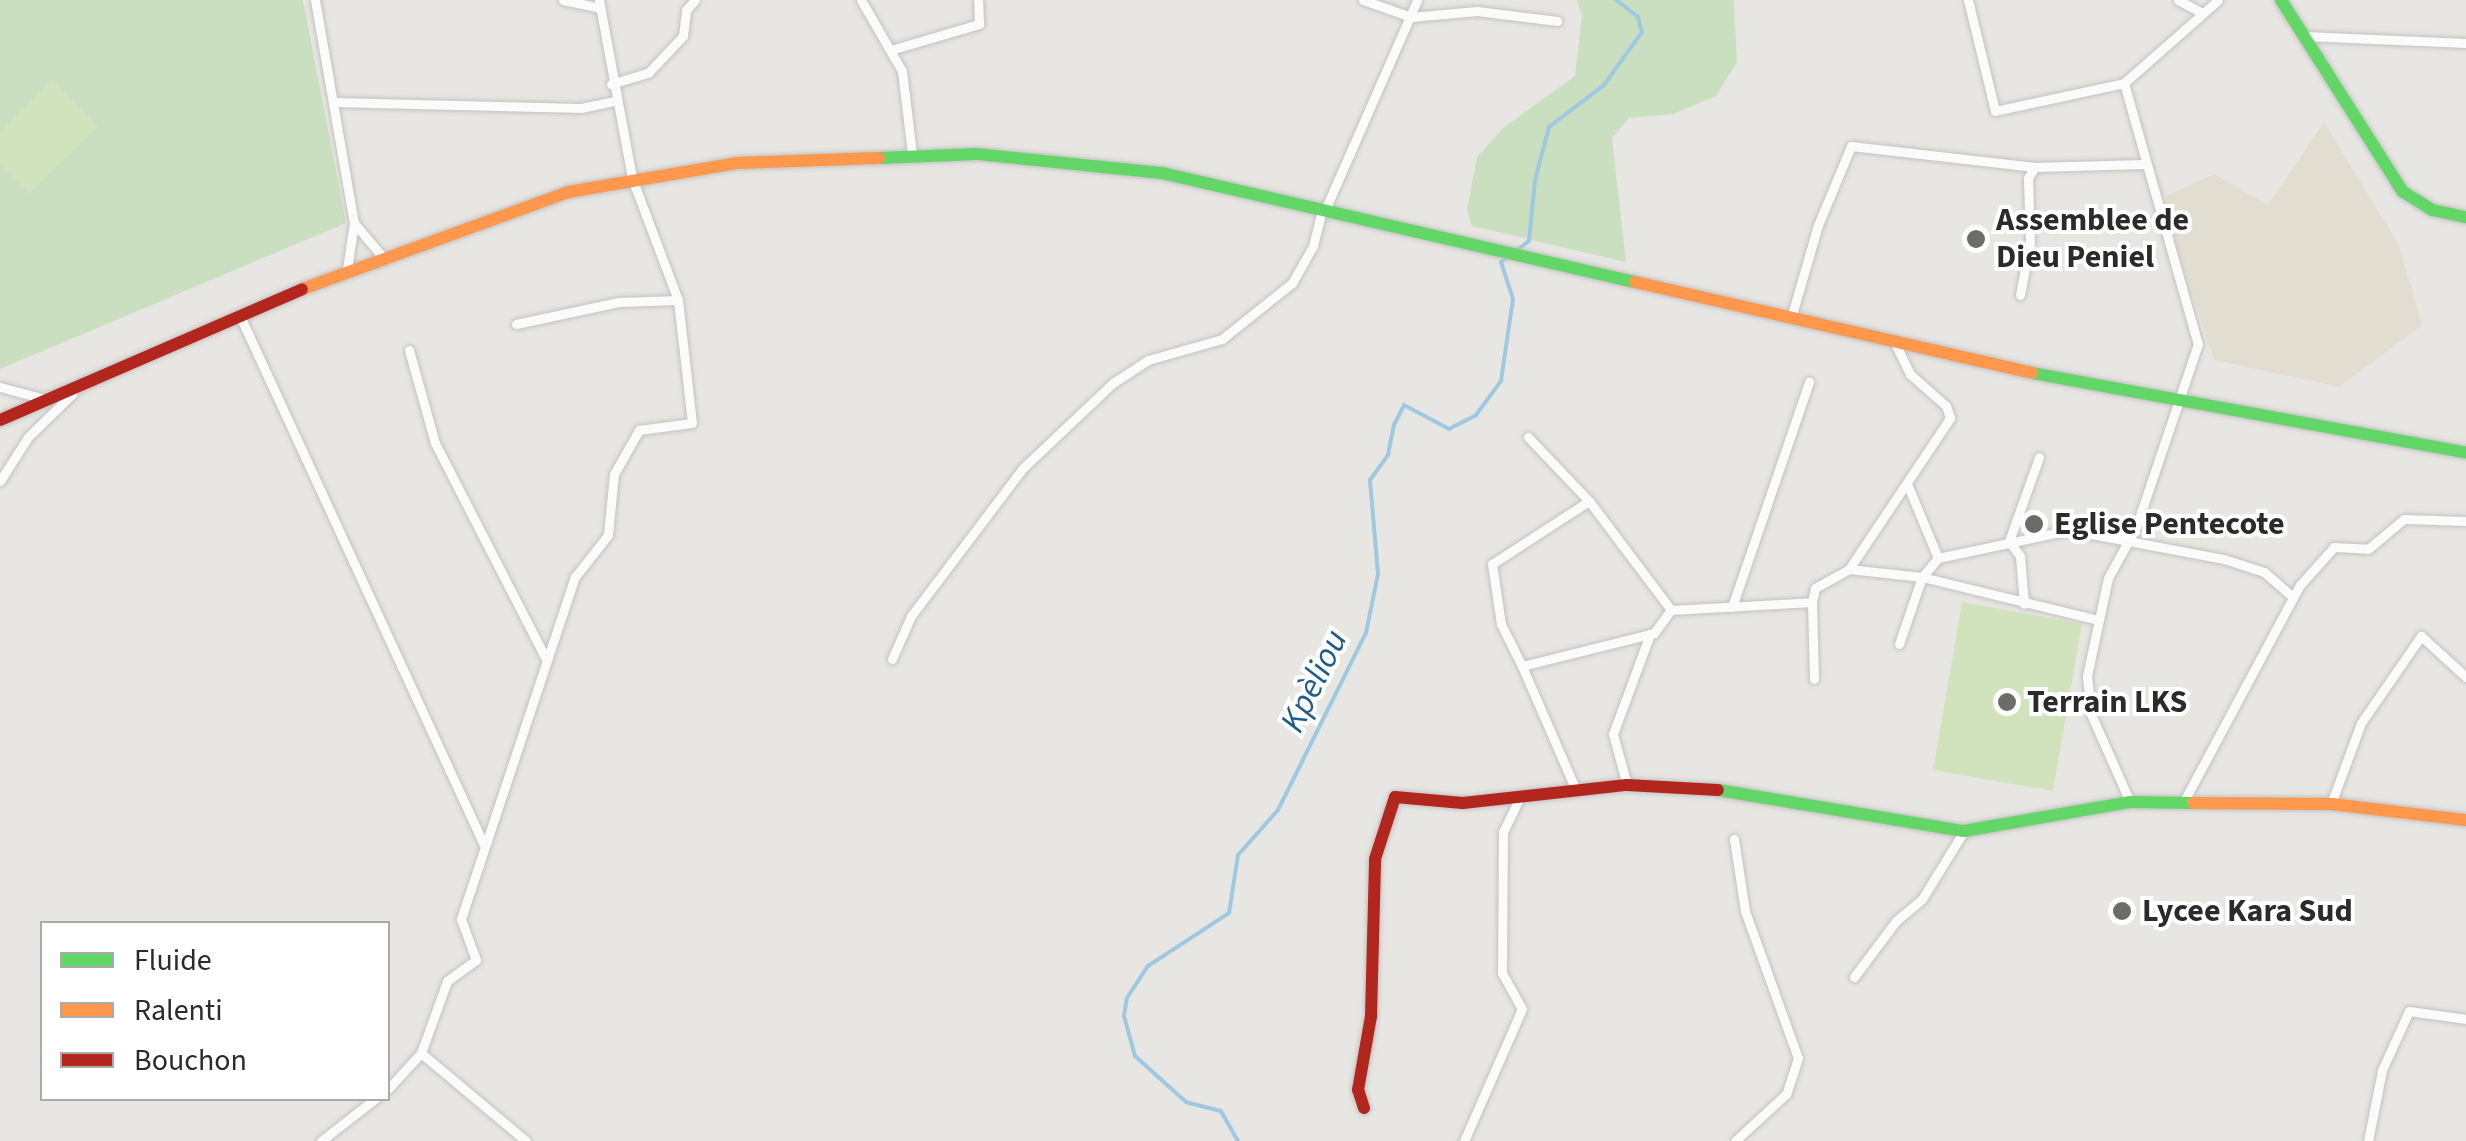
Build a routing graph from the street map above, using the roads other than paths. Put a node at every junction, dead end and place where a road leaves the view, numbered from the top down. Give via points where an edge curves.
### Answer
1 (315, 0) edge
2 (563, 0) edge
3 (695, 0) edge
4 (861, 0) edge
5 (978, 0) edge
6 (1363, 0) edge
7 (1417, 0) edge
8 (1968, 0) edge
9 (2178, 0) edge
10 (2218, 0) edge
11 (2281, 0) edge
12 (599, 4) edge
13 (2202, 13) junction
14 (1411, 17) junction
15 (1557, 21) dead end
16 (2305, 36) junction
17 (2466, 43) edge
18 (894, 49) junction
19 (611, 84) junction
20 (2124, 84) junction
21 (614, 100) junction
22 (333, 102) junction
23 (912, 154) junction
24 (2144, 164) junction
25 (2035, 167) junction
26 (632, 178) junction
27 (1323, 210) junction
28 (2466, 217) edge
29 (354, 223) junction
30 (382, 256) junction
31 (347, 269) junction
32 (2020, 296) dead end
33 (678, 300) junction
34 (240, 316) junction
35 (1790, 319) junction
36 (516, 324) dead end
37 (1894, 342) junction
38 (408, 350) dead end
39 (1809, 382) dead end
40 (81, 385) junction
41 (0, 387) edge
42 (47, 399) junction
43 (2182, 404) junction
44 (0, 420) edge
45 (1528, 437) dead end
46 (2466, 454) edge
47 (2038, 456) dead end
48 (0, 480) edge
49 (1908, 486) junction
50 (1589, 501) junction
51 (2466, 522) edge
52 (2009, 541) junction
53 (2124, 544) junction
54 (1938, 558) junction
55 (1849, 569) junction
56 (1922, 577) junction
57 (2294, 597) junction
58 (1812, 602) junction
59 (2024, 604) junction
60 (1732, 607) junction
61 (1670, 610) junction
62 (2098, 620) junction
63 (1650, 634) junction
64 (1899, 644) dead end
65 (546, 659) junction
66 (892, 659) dead end
67 (1522, 666) junction
68 (2466, 677) edge
69 (1814, 679) dead end
70 (1628, 785) junction
71 (1575, 788) junction
72 (1522, 793) junction
73 (2184, 801) junction
74 (2130, 802) junction
75 (2331, 804) junction
76 (2466, 820) edge
77 (1964, 831) junction
78 (1734, 838) dead end
79 (484, 845) junction
80 (1854, 977) dead end
81 (2466, 1019) edge
82 (421, 1053) junction
83 (390, 1088) edge
84 (372, 1101) edge
85 (1364, 1108) dead end
86 (321, 1141) edge
87 (526, 1141) edge
88 (1464, 1141) edge
89 (1734, 1141) edge
90 (2368, 1141) edge

1 - 22 street
2 - 12 street
3 - 19 street via 686,10 683,36 648,73
4 - 18 street
5 - 18 street via 980,24
6 - 14 street
7 - 14 street
8 - 20 street via 1995,110
9 - 13 street
10 - 13 street
11 - 16 main road
12 - 19 street
13 - 20 street
14 - 15 street via 1477,11
14 - 27 street
16 - 17 street
16 - 28 main road via 2402,191 2432,210
18 - 23 street
19 - 21 street
20 - 24 street
21 - 22 street via 581,108
21 - 26 street
22 - 29 street
23 - 26 main road via 737,162
23 - 27 main road via 1146,171
24 - 25 street
24 - 43 street via 2198,344
25 - 32 street via 2028,178 2030,242
25 - 35 street via 1850,146
26 - 30 main road via 516,207
26 - 33 street
27 - 35 main road
27 - 66 street via 1292,283 1222,339 1148,360 1113,384 1024,468 911,616
29 - 30 street
29 - 31 street
30 - 31 main road
31 - 34 main road
33 - 36 street via 619,302
33 - 65 street via 692,423 638,430 609,496 608,534 575,577
34 - 40 main road
34 - 79 street
35 - 37 main road
37 - 43 main road
37 - 49 street via 1910,374 1950,413
38 - 65 street via 435,442
39 - 60 street
40 - 42 main road
40 - 48 street via 28,437
41 - 42 street
42 - 44 main road
43 - 46 main road
43 - 53 street
45 - 50 street
47 - 52 street
49 - 54 street
49 - 55 street
50 - 61 street
50 - 67 street via 1492,564 1501,624
51 - 57 street via 2404,519 2368,549 2334,547
52 - 53 street via 2070,530
52 - 54 street via 1974,555
52 - 59 street via 2020,556
53 - 57 street via 2224,559 2264,572
53 - 62 street
54 - 56 street
55 - 56 street
55 - 58 street via 1815,588
56 - 59 street
56 - 64 street
57 - 73 street
58 - 60 street
58 - 69 street
59 - 62 street
60 - 61 street
61 - 63 street
62 - 74 street via 2087,676 2091,714
63 - 67 street
63 - 70 street via 1613,734
65 - 79 street
67 - 71 street
68 - 75 street via 2421,636 2361,722
70 - 71 main road
70 - 77 main road via 1735,790
71 - 72 main road
72 - 85 main road via 1462,803 1395,796 1375,859 1371,1016 1358,1090
72 - 88 street via 1503,832 1502,956 1502,973 1522,1010
73 - 74 main road
73 - 75 main road
74 - 77 main road
75 - 76 main road
77 - 80 street via 1922,899 1896,921
78 - 89 street via 1746,911 1798,1058 1786,1094
79 - 82 street via 462,919 476,960 446,981
81 - 90 street via 2409,1011 2382,1070
82 - 83 street
82 - 87 street
84 - 86 street

